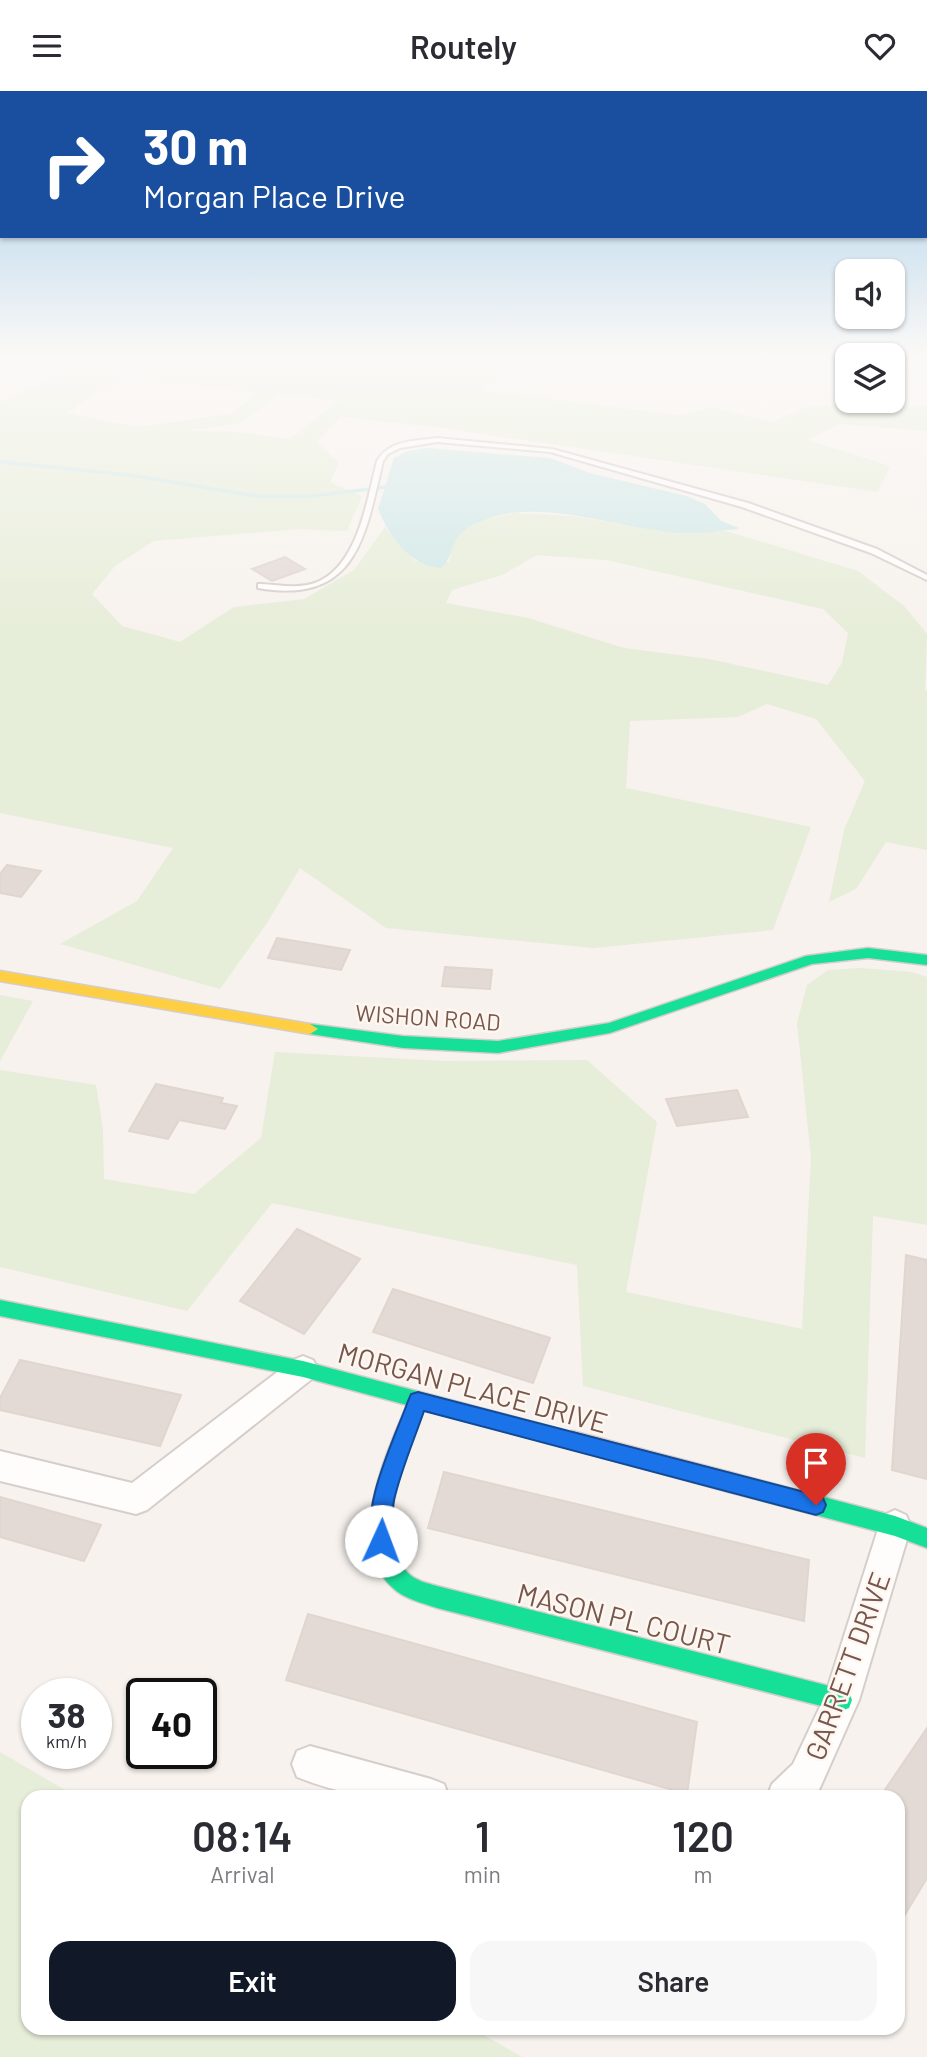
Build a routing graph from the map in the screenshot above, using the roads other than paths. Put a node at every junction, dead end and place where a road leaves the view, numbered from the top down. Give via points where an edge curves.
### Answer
1 (391, 450) edge
2 (548, 450) edge
3 (927, 578) edge
4 (261, 586) dead end
5 (927, 960) edge
6 (0, 976) edge
7 (0, 1308) edge
8 (303, 1369) junction
9 (418, 1401) junction
10 (0, 1466) edge
11 (911, 1532) edge
12 (841, 1700) junction
13 (310, 1764) dead end
14 (405, 1790) edge
15 (792, 1790) edge

1 - 4 lane via 380,460 351,558 326,582 304,589
2 - 3 lane via 745,505 874,551
5 - 6 street, WISHON ROAD via 868,953 811,958 610,1028 498,1047 403,1042 302,1028
7 - 8 street, MORGAN PLACE DRIVE
8 - 9 street, MORGAN PLACE DRIVE
8 - 10 street via 136,1499
9 - 11 street, MORGAN PLACE DRIVE
9 - 12 street, MASON PL COURT via 381,1512 384,1556 397,1579 437,1597
11 - 12 street, GARRETT DRIVE
12 - 15 street, GARRETT DRIVE via 806,1777
13 - 14 street

